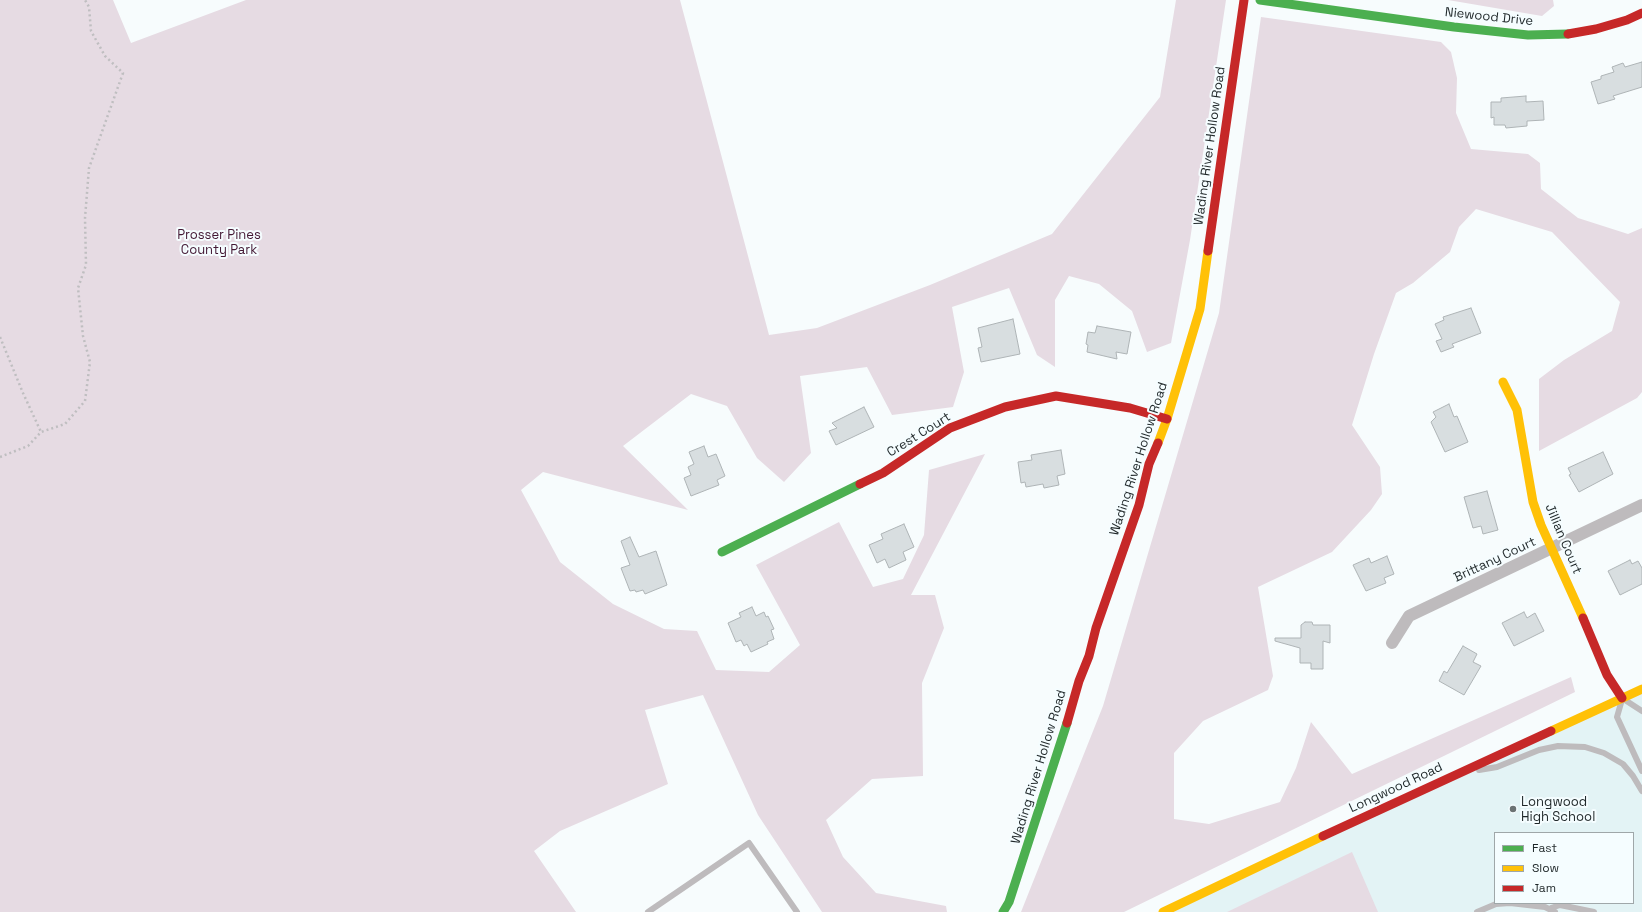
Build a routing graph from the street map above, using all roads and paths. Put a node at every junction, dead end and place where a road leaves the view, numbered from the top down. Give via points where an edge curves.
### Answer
1 (85, 0) edge
2 (1244, 0) edge
3 (1260, 0) edge
4 (1642, 13) edge
5 (0, 337) edge
6 (1503, 382) dead end
7 (1167, 419) junction
8 (41, 432) junction
9 (0, 457) edge
10 (1642, 505) edge
11 (1552, 549) junction
12 (722, 552) dead end
13 (1392, 643) dead end
14 (1642, 690) edge
15 (1622, 698) junction
16 (1642, 711) edge
17 (1642, 771) edge
18 (1456, 775) junction
19 (1642, 791) edge
20 (1496, 904) edge
21 (1516, 904) edge
22 (1553, 910) edge
23 (1480, 911) edge
24 (648, 912) edge
25 (797, 912) edge
26 (1003, 912) edge
27 (1163, 912) edge
28 (1594, 912) edge

1 - 8 path via 89,7 91,31 105,56 123,73 89,168 85,218 86,265 78,288 83,336 90,362 85,402 65,424
2 - 7 street, Wading River Hollow Road via 1200,309
3 - 4 street, Niewood Drive via 1528,35 1563,35 1596,29
5 - 8 path
6 - 11 street, Jillian Court via 1517,410 1533,502
7 - 12 street, Crest Court via 1130,408 1056,396 1005,407 950,428 883,473
7 - 26 street, Wading River Hollow Road via 1149,464 1139,505 1096,628 1055,764 1012,894
8 - 9 path via 28,446
10 - 11 street, Brittany Court
11 - 13 street, Brittany Court via 1409,616
11 - 15 street, Jillian Court via 1607,675
14 - 15 street, Longwood Road
15 - 16 lane
15 - 17 lane via 1616,717
15 - 18 street, Longwood Road
18 - 19 lane via 1497,767 1539,750 1558,746 1585,747 1604,753 1623,764
18 - 27 street, Longwood Road
20 - 23 lane
21 - 22 lane
22 - 28 lane via 1560,904
24 - 25 lane via 749,843

